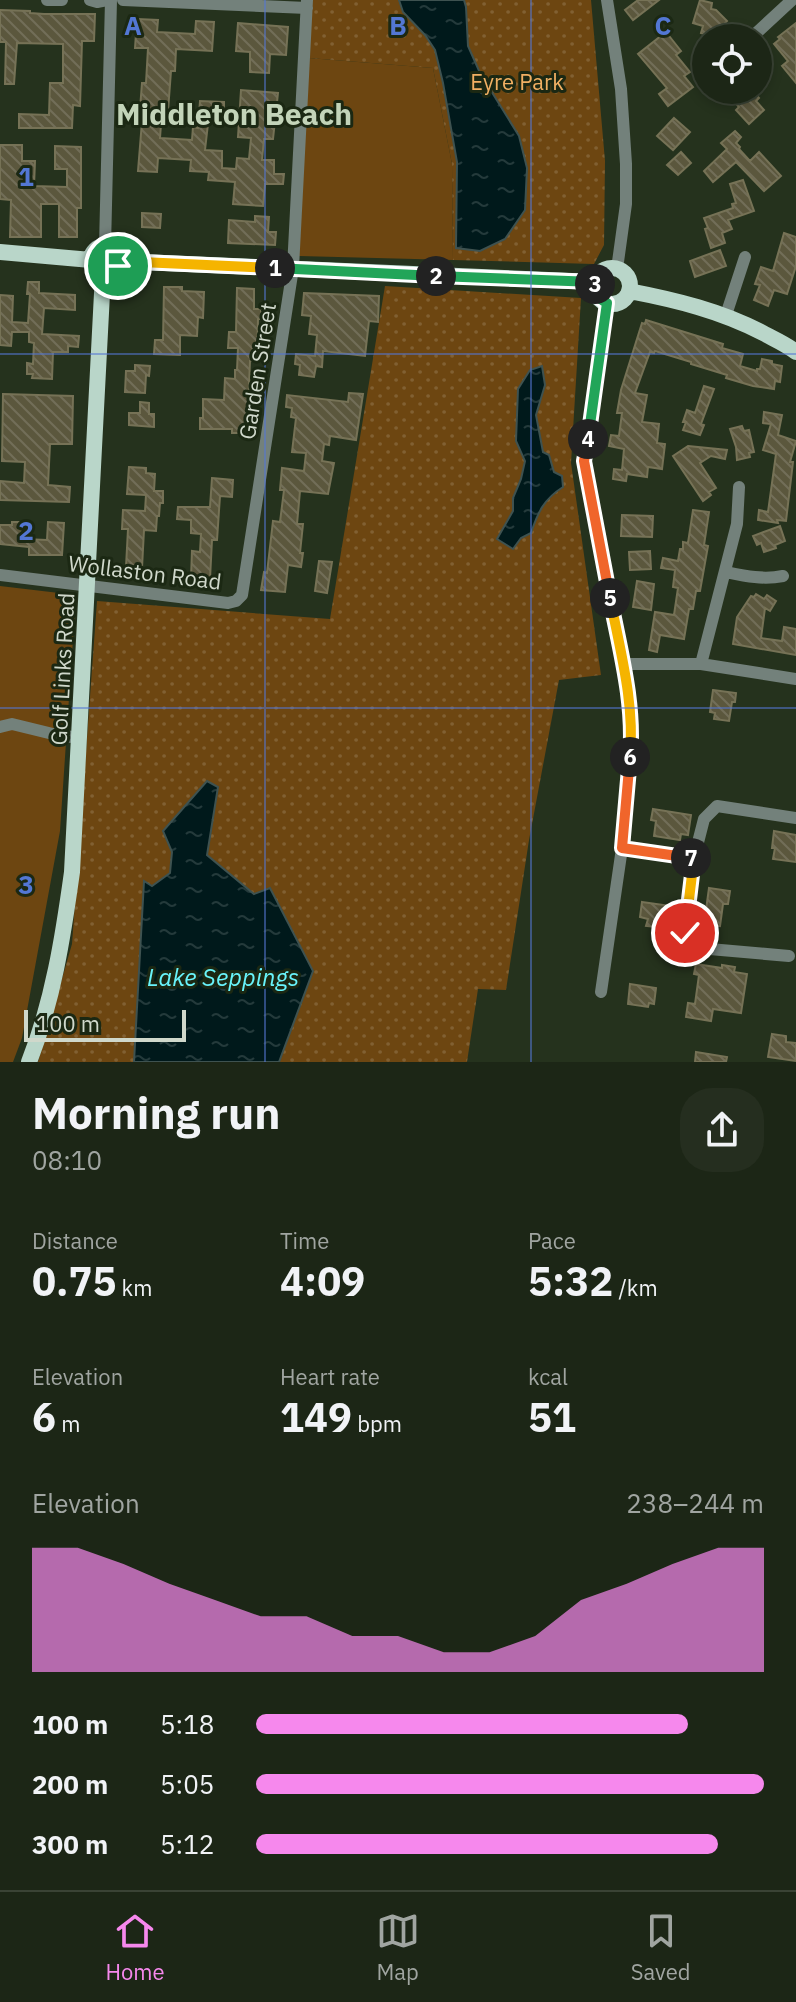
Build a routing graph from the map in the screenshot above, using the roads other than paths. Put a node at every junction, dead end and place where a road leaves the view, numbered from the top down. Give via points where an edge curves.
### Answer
1 (47, 0) edge
2 (62, 0) edge
3 (90, 0) edge
4 (109, 0) edge
5 (123, 0) edge
6 (607, 0) edge
7 (792, 0) edge
8 (307, 4) edge
9 (766, 24) edge
10 (105, 246) junction
11 (0, 252) edge
12 (745, 257) dead end
13 (91, 260) junction
14 (119, 261) junction
15 (293, 268) junction
16 (617, 269) junction
17 (103, 274) junction
18 (595, 282) junction
19 (629, 291) junction
20 (607, 303) junction
21 (726, 315) junction
22 (796, 352) edge
23 (739, 487) dead end
24 (726, 572) junction
25 (0, 575) edge
26 (783, 576) dead end
27 (88, 585) junction
28 (236, 601) joint
29 (623, 664) junction
30 (701, 664) junction
31 (796, 679) edge
32 (0, 727) edge
33 (80, 738) junction
34 (796, 818) edge
35 (622, 848) junction
36 (694, 858) junction
37 (789, 956) dead end
38 (601, 992) dead end
39 (29, 1062) edge

1 - 2 street
3 - 4 street
4 - 10 street
5 - 8 street
6 - 16 street via 626,164
7 - 9 street
8 - 15 street, Garden Street
10 - 13 main road via 95,250
10 - 14 main road via 115,250
11 - 13 main road
12 - 21 street
13 - 17 main road
14 - 15 main road
14 - 17 main road via 114,271
15 - 18 main road
15 - 28 street, Garden Street via 242,595
16 - 18 main road via 603,271
16 - 19 main road via 628,278
17 - 27 main road, Golf Links Road
18 - 20 main road via 597,295
19 - 20 main road via 621,302
19 - 21 main road
20 - 29 street via 584,461
21 - 22 main road
23 - 24 street
24 - 26 street
24 - 30 street
25 - 27 street, Wollaston Road
27 - 28 street, Wollaston Road
27 - 33 main road, Golf Links Road
29 - 30 street
29 - 35 street via 632,733
30 - 31 street
32 - 33 street via 12,724
33 - 39 main road, Golf Links Road via 62,944
34 - 36 street via 717,806 704,819
35 - 36 street
35 - 38 street
36 - 37 street via 685,933 698,948

